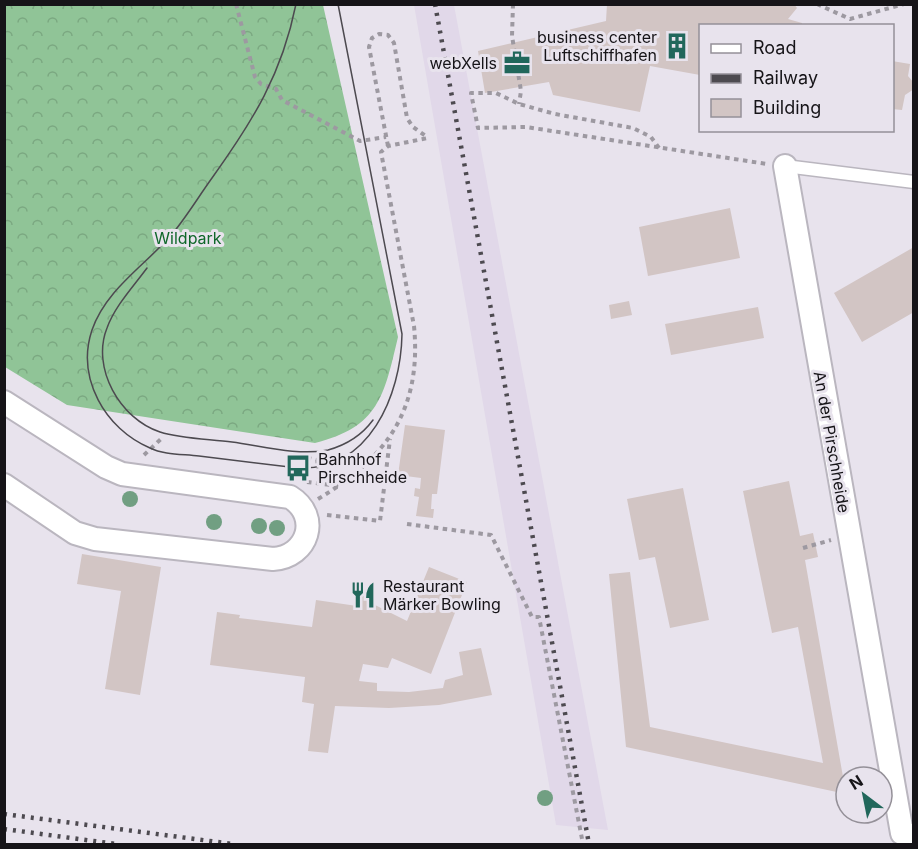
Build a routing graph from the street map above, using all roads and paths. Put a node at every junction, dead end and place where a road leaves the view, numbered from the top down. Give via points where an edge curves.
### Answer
1 (236, 4) edge
2 (513, 4) edge
3 (817, 4) edge
4 (904, 4) edge
5 (519, 104) junction
6 (386, 137) junction
7 (388, 146) junction
8 (659, 148) junction
9 (785, 166) junction
10 (914, 182) edge
11 (4, 402) edge
12 (390, 438) junction
13 (298, 456) dead end
14 (322, 484) dead end
15 (4, 485) edge
16 (304, 511) junction
17 (407, 524) dead end
18 (828, 541) dead end
19 (803, 548) dead end
20 (914, 836) edge
21 (584, 844) edge

1 - 6 path via 253,71 261,84 276,89 282,100 360,141
2 - 5 path
3 - 4 path via 850,19
5 - 8 path via 633,128 651,137
5 - 8 path via 496,93 471,93 478,128 526,127
6 - 7 path
6 - 7 path via 369,47 372,38 379,34 388,35 394,43 407,118 417,132 428,138
7 - 12 path via 378,152 414,326 416,366 407,404
8 - 9 path
9 - 10 lane
9 - 20 street, An der Pirschheide via 902,833
11 - 16 street via 113,471 285,495
12 - 16 path via 362,469
12 - 16 path via 380,521
13 - 14 path via 317,460
15 - 16 street via 75,533 94,539 273,559 290,555 303,544 308,531
17 - 21 path via 491,535 532,617 540,617
18 - 19 path

